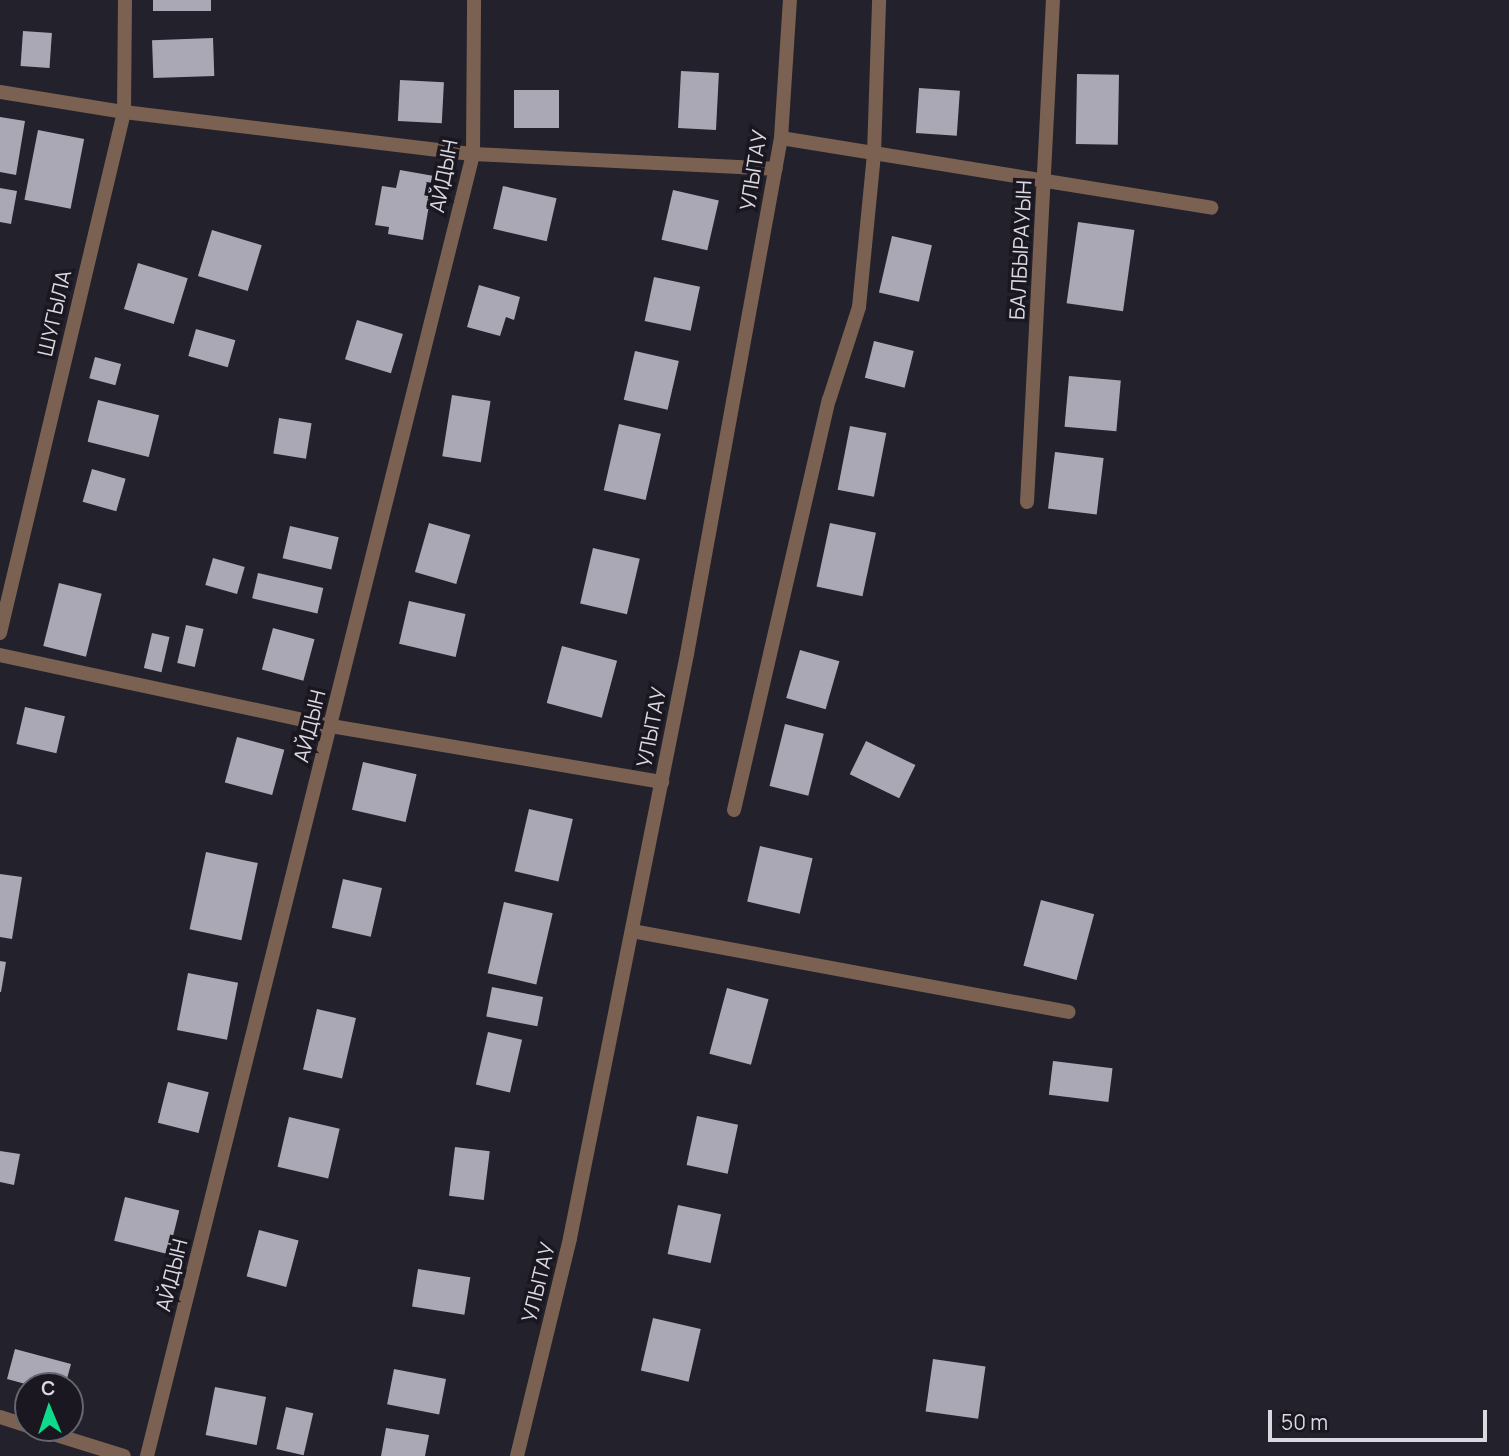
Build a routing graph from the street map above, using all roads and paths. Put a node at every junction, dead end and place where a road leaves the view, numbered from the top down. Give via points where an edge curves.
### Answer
1 (125, 0) edge
2 (474, 0) edge
3 (790, 0) edge
4 (879, 0) edge
5 (1053, 0) edge
6 (0, 92) edge
7 (124, 112) junction
8 (781, 138) junction
9 (472, 153) junction
10 (874, 154) junction
11 (776, 169) junction
12 (1045, 184) junction
13 (1211, 208) dead end
14 (1027, 502) dead end
15 (0, 634) edge
16 (0, 654) edge
17 (331, 726) junction
18 (662, 782) junction
19 (734, 810) dead end
20 (632, 931) junction
21 (1069, 1012) dead end
22 (79, 1442) edge
23 (124, 1456) edge
24 (147, 1456) edge
25 (517, 1456) edge

1 - 7 street, ШУГЫЛА
2 - 9 street, АЙДЫН
3 - 8 street, УЛЫТАУ
4 - 10 street
5 - 12 street, БАЛБЫРАУЫН
6 - 7 street
7 - 9 street
7 - 15 street, ШУГЫЛА
8 - 10 street
8 - 11 street, УЛЫТАУ
9 - 11 street
9 - 17 street, АЙДЫН
10 - 12 street
10 - 19 street via 859,307 829,400
11 - 18 street, УЛЫТАУ
12 - 13 street
12 - 14 street, БАЛБЫРАУЫН
16 - 17 street
17 - 18 street
17 - 24 street, АЙДЫН
18 - 20 street, УЛЫТАУ
20 - 21 street
20 - 25 street, УЛЫТАУ via 570,1238
22 - 23 street

